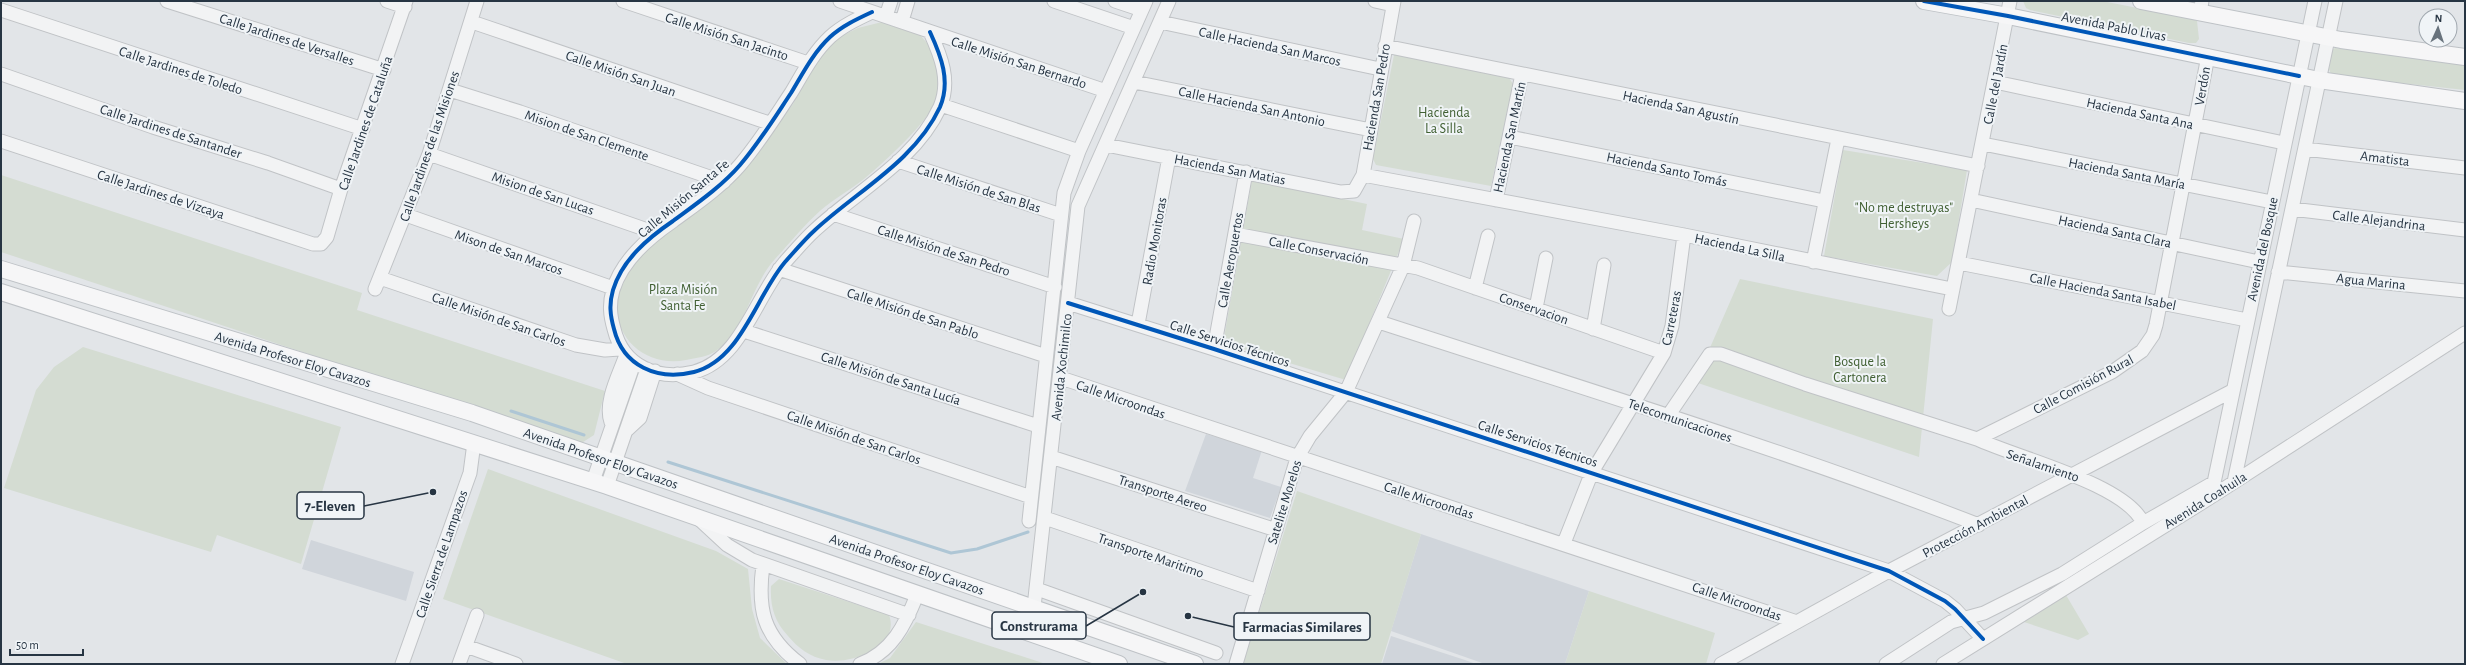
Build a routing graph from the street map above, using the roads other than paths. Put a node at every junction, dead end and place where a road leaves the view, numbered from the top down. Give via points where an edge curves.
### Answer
1 (167, 1) edge
2 (387, 1) edge
3 (477, 1) edge
4 (623, 1) edge
5 (840, 1) edge
6 (891, 1) edge
7 (908, 1) edge
8 (1054, 1) edge
9 (1115, 1) edge
10 (1169, 1) edge
11 (1375, 1) edge
12 (1924, 1) edge
13 (2141, 1) edge
14 (2315, 1) edge
15 (2336, 1) edge
16 (1393, 3) edge
17 (406, 4) edge
18 (1144, 5) edge
19 (2201, 7) edge
20 (2009, 8) edge
21 (1, 10) edge
22 (872, 12) junction
23 (886, 16) junction
24 (902, 21) junction
25 (472, 22) junction
26 (1160, 22) junction
27 (1134, 28) junction
28 (930, 32) junction
29 (2307, 34) junction
30 (2328, 38) junction
31 (1385, 46) junction
32 (2208, 56) junction
33 (2465, 57) edge
34 (808, 63) junction
35 (1380, 69) junction
36 (384, 70) junction
37 (1, 74) edge
38 (1522, 74) junction
39 (2298, 76) junction
40 (2319, 80) junction
41 (1134, 82) junction
42 (1995, 82) junction
43 (450, 90) junction
44 (1106, 91) junction
45 (2465, 101) edge
46 (941, 105) junction
47 (769, 123) junction
48 (2195, 125) junction
49 (362, 129) junction
50 (1371, 130) junction
51 (1510, 137) junction
52 (1838, 139) junction
53 (1, 141) edge
54 (1983, 144) junction
55 (2284, 144) junction
56 (1106, 145) junction
57 (2305, 149) junction
58 (1079, 152) junction
59 (429, 154) junction
60 (1169, 157) junction
61 (898, 162) junction
62 (1978, 166) junction
63 (2465, 168) edge
64 (1246, 172) junction
65 (1363, 175) junction
66 (724, 182) junction
67 (2184, 184) junction
68 (341, 189) junction
69 (1354, 191) joint
70 (1496, 200) junction
71 (1971, 200) junction
72 (1824, 201) junction
73 (2272, 202) junction
74 (2292, 209) junction
75 (833, 214) junction
76 (406, 215) junction
77 (1061, 215) junction
78 (1414, 222) dead end
79 (2465, 230) edge
80 (656, 233) junction
81 (1235, 234) junction
82 (1684, 235) junction
83 (1488, 236) dead end
84 (321, 244) joint
85 (2173, 244) junction
86 (1546, 258) dead end
87 (1813, 262) junction
88 (2259, 262) junction
89 (1959, 263) junction
90 (1604, 265) dead end
91 (1403, 266) junction
92 (1, 269) edge
93 (779, 269) junction
94 (2278, 272) junction
95 (378, 284) joint
96 (1055, 287) junction
97 (613, 288) junction
98 (1475, 288) junction
99 (1952, 289) junction
100 (2465, 291) edge
101 (1, 292) edge
102 (90, 298) junction
103 (1068, 303) junction
104 (2160, 303) junction
105 (1536, 308) junction
106 (1949, 309) dead end
107 (84, 319) junction
108 (2247, 320) junction
109 (1379, 322) junction
110 (1138, 324) junction
111 (1593, 329) junction
112 (744, 331) junction
113 (2465, 332) edge
114 (1214, 349) junction
115 (1664, 354) junction
116 (627, 356) junction
117 (1046, 356) junction
118 (2236, 368) junction
119 (651, 370) junction
120 (2258, 370) junction
121 (677, 374) junction
122 (1061, 378) junction
123 (2232, 391) junction
124 (1346, 392) junction
125 (1633, 404) junction
126 (472, 413) junction
127 (1668, 416) junction
128 (1038, 426) junction
129 (1977, 439) junction
130 (474, 443) junction
131 (490, 448) junction
132 (1051, 457) junction
133 (1297, 458) junction
134 (608, 461) junction
135 (472, 463) junction
136 (1592, 472) junction
137 (2074, 474) junction
138 (2234, 482) junction
139 (600, 483) junction
140 (2213, 483) junction
141 (1032, 497) junction
142 (2211, 497) junction
143 (697, 517) junction
144 (1044, 518) junction
145 (1030, 521) dead end
146 (2143, 523) junction
147 (1979, 525) junction
148 (1276, 530) junction
149 (1564, 543) junction
150 (763, 565) junction
151 (1889, 571) junction
152 (934, 573) junction
153 (1037, 589) junction
154 (1258, 591) junction
155 (924, 597) junction
156 (1034, 607) junction
157 (477, 615) dead end
158 (909, 615) junction
159 (1963, 617) junction
160 (1797, 622) junction
161 (1028, 632) junction
162 (1983, 640) junction
163 (466, 646) junction
164 (1216, 653) dead end
165 (402, 664) edge
166 (460, 664) edge
167 (516, 664) edge
168 (800, 664) edge
169 (860, 664) edge
170 (1120, 664) edge
171 (1195, 664) edge
172 (1236, 664) edge
173 (1721, 664) edge
174 (1886, 664) edge
175 (1943, 664) edge

1 - 36 street, Calle Jardines de Versalles
2 - 17 street
3 - 25 street, Calle Jardines de las Misiones
4 - 34 street, Calle Misión San Jacinto
5 - 22 street, Calle Misión San Bernardo
6 - 23 street
7 - 24 street
8 - 27 street
9 - 18 street
10 - 26 street, Avenida Xochimilco
11 - 16 street
12 - 20 main road, Avenida Pablo Livas
13 - 19 main road, Avenida Pablo Livas
14 - 29 street, Avenida del Bosque
15 - 30 street, Avenida del Bosque
16 - 31 street, Hacienda San Pedro
17 - 36 street, Calle Jardines de Cataluña
18 - 27 street
19 - 29 main road, Avenida Pablo Livas
20 - 32 main road, Avenida Pablo Livas
20 - 42 street, Calle del Jardín
21 - 49 street, Calle Jardines de Toledo
22 - 23 street, Calle Misión San Bernardo
22 - 34 street, Calle Misión Santa Fe via 832,35
23 - 24 street, Calle Misión San Bernardo
24 - 28 street, Calle Misión San Bernardo
25 - 43 street, Calle Jardines de las Misiones
25 - 47 street, Calle Misión San Juan
26 - 35 street, Calle Hacienda San Marcos
26 - 41 street, Avenida Xochimilco
27 - 44 street
28 - 44 street, Calle Misión San Bernardo
28 - 46 street via 944,69 944,94
29 - 30 main road, Avenida Pablo Livas
29 - 39 street, Avenida del Bosque
30 - 33 main road, Avenida Pablo Livas
30 - 40 street, Avenida del Bosque
31 - 35 street, Hacienda San Pedro
31 - 38 street, Hacienda San Agustín
32 - 39 main road, Avenida Pablo Livas
32 - 48 street, Verdón
34 - 47 street, Calle Misión Santa Fe
35 - 50 street, Hacienda San Pedro
36 - 49 street, Calle Jardines de Cataluña
37 - 68 street, Calle Jardines de Santander
38 - 51 street, Hacienda San Martín
38 - 52 street, Hacienda San Agustín
39 - 40 main road, Avenida Pablo Livas
39 - 55 street, Avenida del Bosque
40 - 45 main road, Avenida Pablo Livas
40 - 57 street, Avenida del Bosque
41 - 50 street, Calle Hacienda San Antonio
41 - 56 street, Avenida Xochimilco
42 - 48 street, Hacienda Santa Ana
42 - 54 street, Calle del Jardín
43 - 59 street, Calle Jardines de las Misiones
43 - 66 street, Mision de San Clemente
44 - 58 street
46 - 58 street
46 - 61 street via 926,130
47 - 66 street, Calle Misión Santa Fe
48 - 55 street, Hacienda Santa Ana
48 - 67 street, Verdón
49 - 68 street, Calle Jardines de Cataluña
50 - 65 street, Hacienda San Pedro
51 - 70 street, Hacienda San Martín
51 - 72 street, Hacienda Santo Tomás
52 - 62 street, Hacienda San Agustín
52 - 72 street
53 - 84 street, Calle Jardines de Vizcaya via 313,244
54 - 62 street, Calle del Jardín
54 - 67 street, Hacienda Santa María
55 - 73 street, Avenida del Bosque
56 - 60 street, Hacienda San Matias
56 - 103 street, Avenida Xochimilco via 1078,206
57 - 63 street, Amatista
57 - 74 street, Avenida del Bosque
58 - 77 street via 1066,186
59 - 76 street, Calle Jardines de las Misiones
59 - 80 street, Mision de San Lucas
60 - 64 street, Hacienda San Matias
60 - 110 street, Radio Monitoras
61 - 75 street
61 - 77 street, Calle Misión de San Blas
62 - 71 street, Calle del Jardín
64 - 69 street, Hacienda San Matias via 1340,192
64 - 81 street, Calle Aeropuertos
65 - 69 street, Hacienda San Pedro
65 - 70 street, Hacienda La Silla
66 - 80 street, Calle Misión Santa Fe
67 - 73 street, Hacienda Santa María
67 - 85 street, Verdón
68 - 84 street, Calle Jardines de Cataluña via 327,237
70 - 82 street, Hacienda La Silla
71 - 85 street, Hacienda Santa Clara
71 - 89 street, Calle del Jardín
72 - 87 street
73 - 88 street, Avenida del Bosque
74 - 79 street, Calle Alejandrina
74 - 94 street, Avenida del Bosque
75 - 93 street
75 - 96 street, Calle Misión de San Pedro
76 - 95 street, Calle Jardines de las Misiones
76 - 97 street, Mison de San Marcos
77 - 96 street
78 - 91 street, Satelite Morelos
80 - 97 street, Calle Misión Santa Fe via 623,268
81 - 91 street, Calle Conservación
81 - 114 street, Calle Aeropuertos
82 - 87 street, Hacienda La Silla
82 - 115 street, Carreteras via 1672,326
83 - 98 street
85 - 88 street, Hacienda Santa Clara
85 - 104 street, Verdón
86 - 105 street
87 - 99 street, Hacienda La Silla
88 - 108 street, Avenida del Bosque
89 - 99 street, Calle del Jardín
89 - 104 street, Calle Hacienda Santa Isabel
90 - 111 street
91 - 98 street, Conservacion via 1418,268
91 - 109 street, Satelite Morelos
92 - 102 main road, Avenida Profesor Eloy Cavazos
93 - 112 street via 758,301
93 - 117 street, Calle Misión de San Pablo
94 - 100 street, Agua Marina
94 - 120 street, Avenida del Bosque
95 - 116 street, Calle Misión de San Carlos via 576,345
96 - 117 street
97 - 116 street, Calle Misión Santa Fe via 611,316
98 - 105 street, Conservacion
99 - 106 street, Calle del Jardín
101 - 107 main road, Avenida Profesor Eloy Cavazos
102 - 107 main road
102 - 126 main road, Avenida Profesor Eloy Cavazos
103 - 110 street, Calle Servicios Técnicos
103 - 122 street, Avenida Xochimilco
104 - 108 street, Calle Hacienda Santa Isabel
104 - 129 street, Calle Comisión Rural via 2153,335 2142,351 2133,358 2112,372
105 - 111 street, Conservacion
107 - 130 main road, Avenida Profesor Eloy Cavazos
108 - 118 street, Avenida del Bosque
109 - 124 street, Satelite Morelos
109 - 125 street, Telecomunicaciones
110 - 114 street, Calle Servicios Técnicos
111 - 115 street, Conservacion
112 - 121 street via 718,360 694,372
112 - 128 street, Calle Misión de Santa Lucía
113 - 138 street, Avenida Coahuila
114 - 124 street, Calle Servicios Técnicos
115 - 125 street, Carreteras
116 - 119 street
116 - 134 street via 612,426
117 - 128 street
118 - 120 street
118 - 123 street, Avenida del Bosque
119 - 121 street
119 - 134 street via 625,431
120 - 138 street, Avenida del Bosque
121 - 141 street, Calle Misión de San Carlos via 708,388
122 - 132 street, Avenida Xochimilco
122 - 133 street, Calle Microondas
123 - 137 street, Protección Ambiental
123 - 140 street, Avenida del Bosque
124 - 133 street, Satelite Morelos via 1310,436
124 - 136 street, Calle Servicios Técnicos
125 - 127 street, Telecomunicaciones
125 - 136 street, Carreteras
126 - 130 main road
126 - 134 main road, Avenida Profesor Eloy Cavazos
127 - 129 street, Señalamiento via 1710,354 1714,353
127 - 147 street, Telecomunicaciones via 1912,499
128 - 141 street
129 - 137 street, Señalamiento via 2000,450
130 - 131 main road, Avenida Profesor Eloy Cavazos
130 - 135 street, Calle Sierra de Lampazos
131 - 135 street
131 - 139 main road, Avenida Profesor Eloy Cavazos
132 - 144 street, Avenida Xochimilco
132 - 148 street, Transporte Aereo
133 - 148 street, Satelite Morelos
133 - 149 street, Calle Microondas
134 - 139 street
134 - 152 main road, Avenida Profesor Eloy Cavazos
135 - 165 street, Calle Sierra de Lampazos
136 - 149 street, Carreteras
136 - 151 street, Calle Servicios Técnicos
137 - 146 street, Señalamiento via 2132,507
137 - 147 street, Protección Ambiental
138 - 142 street, Avenida Coahuila
139 - 143 main road, Avenida Profesor Eloy Cavazos
140 - 142 street, Avenida del Bosque
140 - 146 street
141 - 145 street
142 - 162 street, Avenida Coahuila
143 - 150 street via 727,545
143 - 155 main road, Avenida Profesor Eloy Cavazos
144 - 153 street, Avenida Xochimilco
144 - 154 street, Transporte Maritimo
146 - 159 street via 2046,582 1984,613
147 - 151 street, Protección Ambiental
148 - 154 street, Satelite Morelos
149 - 160 street, Calle Microondas
150 - 158 street
150 - 168 street via 760,604 764,620 779,646
151 - 159 street, Calle Servicios Técnicos via 1934,594
151 - 160 street, Protección Ambiental
152 - 155 main road
152 - 156 main road, Avenida Profesor Eloy Cavazos
153 - 156 street, Avenida Xochimilco
153 - 164 street
154 - 172 street, Satelite Morelos
155 - 158 street
155 - 161 main road, Avenida Profesor Eloy Cavazos
156 - 161 main road
156 - 171 main road, Avenida Profesor Eloy Cavazos
157 - 163 street
158 - 169 street via 889,647 880,655
159 - 162 street, Calle Servicios Técnicos
159 - 174 street
160 - 173 street, Protección Ambiental
161 - 170 main road, Avenida Profesor Eloy Cavazos
162 - 175 street, Avenida Coahuila
163 - 166 street
163 - 167 street

